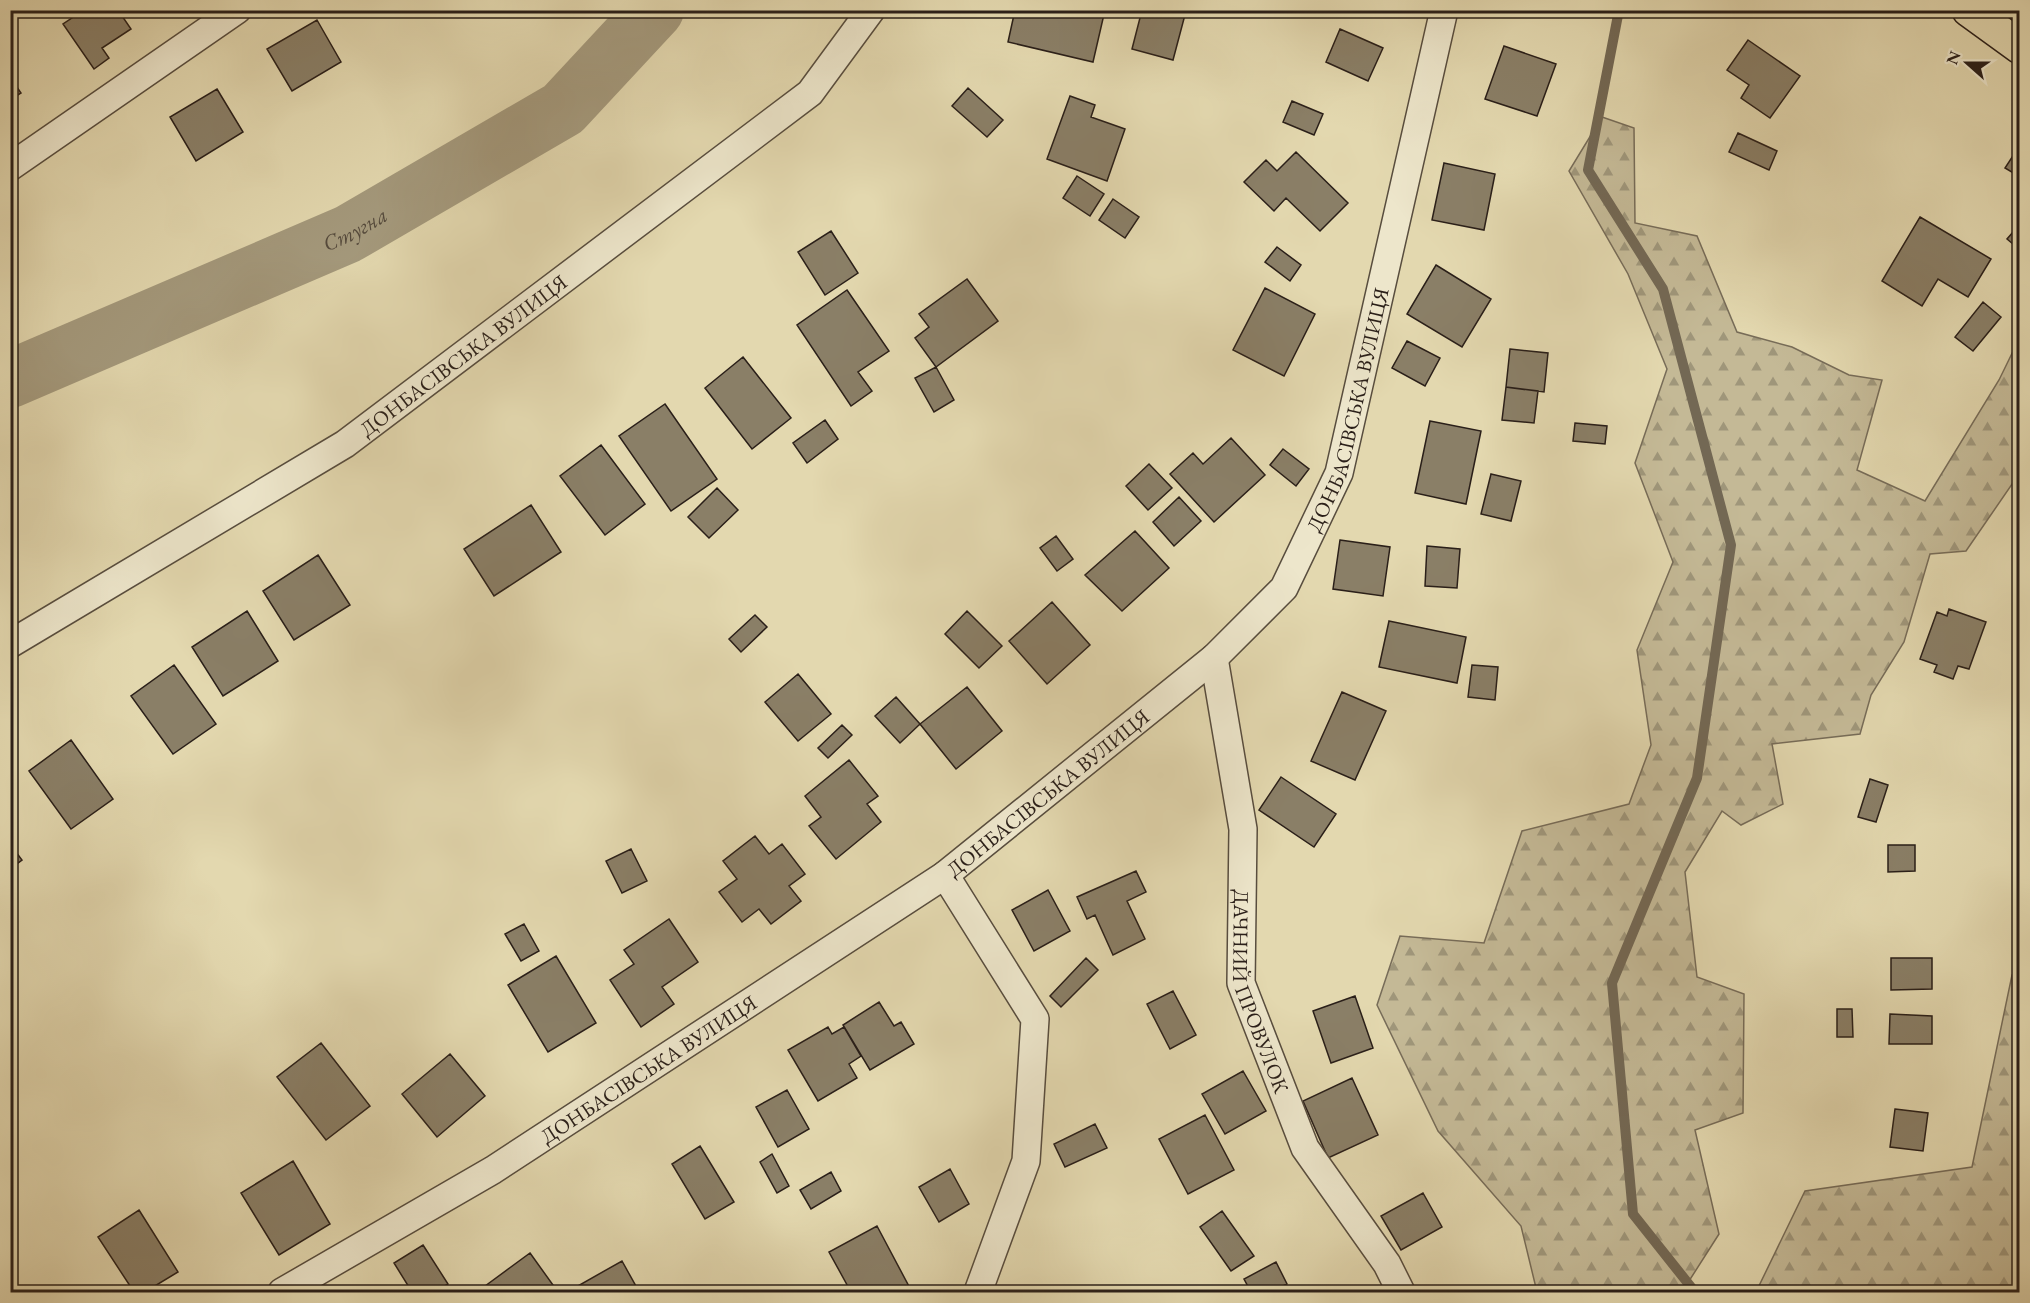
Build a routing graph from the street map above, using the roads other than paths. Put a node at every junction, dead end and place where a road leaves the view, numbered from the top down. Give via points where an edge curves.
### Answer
1 (237, 10) edge
2 (871, 10) edge
3 (1444, 10) edge
4 (1969, 10) edge
5 (2019, 47) edge
6 (10, 167) edge
7 (10, 644) edge
8 (1214, 658) junction
9 (945, 875) junction
10 (282, 1293) edge
11 (978, 1293) edge
12 (1401, 1293) edge

1 - 6 street
2 - 7 street, ДОНБАСІВСЬКА ВУЛИЦЯ via 810,93 345,444
3 - 8 street, ДОНБАСІВСЬКА ВУЛИЦЯ via 1339,473 1284,588
4 - 5 main road
8 - 9 street, ДОНБАСІВСЬКА ВУЛИЦЯ
8 - 12 street, ДАЧНИЙ ПРОВУЛОК via 1243,829 1241,983 1305,1148 1387,1264
9 - 10 street, ДОНБАСІВСЬКА ВУЛИЦЯ via 494,1170
9 - 11 street via 1035,1019 1026,1161

